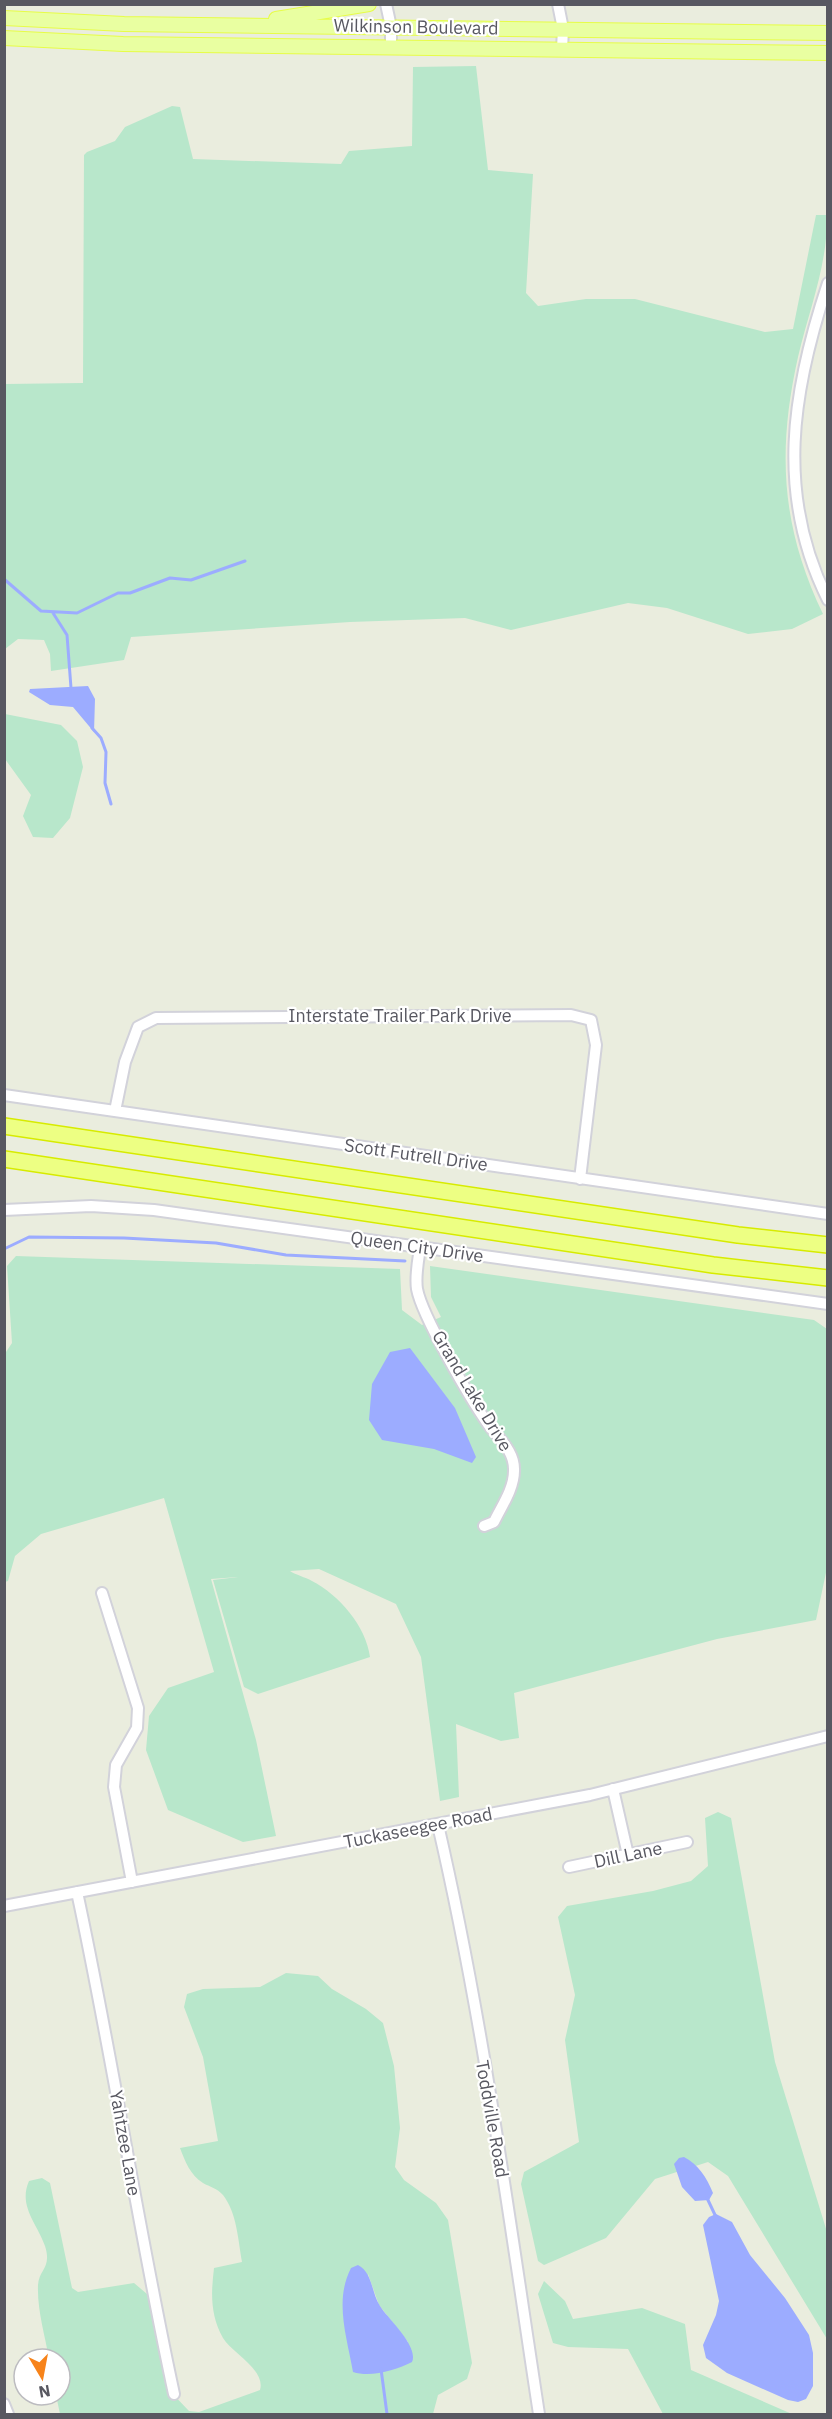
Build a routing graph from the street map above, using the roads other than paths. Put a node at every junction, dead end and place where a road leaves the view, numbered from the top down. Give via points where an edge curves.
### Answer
1 (369, 4) edge
2 (386, 4) edge
3 (558, 4) edge
4 (4, 18) edge
5 (235, 25) junction
6 (391, 27) junction
7 (563, 29) junction
8 (828, 33) edge
9 (4, 38) edge
10 (391, 47) junction
11 (562, 49) junction
12 (826, 54) edge
13 (828, 283) edge
14 (828, 600) edge
15 (4, 1095) edge
16 (115, 1111) junction
17 (4, 1126) edge
18 (4, 1159) edge
19 (580, 1179) junction
20 (4, 1210) edge
21 (828, 1214) edge
22 (828, 1245) edge
23 (420, 1248) junction
24 (828, 1278) edge
25 (828, 1305) edge
26 (484, 1526) dead end
27 (102, 1593) dead end
28 (828, 1736) edge
29 (613, 1789) junction
30 (438, 1825) junction
31 (687, 1842) dead end
32 (628, 1855) junction
33 (569, 1867) dead end
34 (132, 1882) junction
35 (77, 1892) junction
36 (4, 1906) edge
37 (174, 2394) dead end
38 (4, 2404) edge
39 (8, 2415) edge
40 (539, 2415) edge

1 - 5 main road
2 - 6 street
3 - 7 street
4 - 5 main road, Wilkinson Boulevard
5 - 6 main road, Wilkinson Boulevard
6 - 7 main road, Wilkinson Boulevard
6 - 10 street
7 - 8 main road, Wilkinson Boulevard
7 - 11 street
9 - 10 main road, Wilkinson Boulevard via 123,44
10 - 11 main road, Wilkinson Boulevard
11 - 12 main road, Wilkinson Boulevard
13 - 14 street via 799,389 793,450 797,508 804,540
15 - 16 street, Scott Futrell Drive
16 - 19 street, Scott Futrell Drive
16 - 19 street, Interstate Trailer Park Drive via 125,1062 138,1027 156,1018 571,1015 591,1020 596,1045
17 - 22 highway
18 - 24 highway via 713,1265
19 - 21 street, Scott Futrell Drive
20 - 23 street, Queen City Drive via 91,1206 154,1210
23 - 25 street, Queen City Drive
23 - 26 street, Grand Lake Drive via 416,1280 423,1305 487,1422 510,1450 513,1460 510,1489 494,1522
27 - 34 street via 138,1708 137,1728 116,1765 114,1787
28 - 29 street, Tuckaseegee Road
29 - 30 street, Tuckaseegee Road
29 - 32 street
30 - 34 street, Tuckaseegee Road
30 - 40 street, Toddville Road via 483,2064
31 - 32 street, Dill Lane
32 - 33 street, Dill Lane
34 - 35 street, Tuckaseegee Road
35 - 36 street, Tuckaseegee Road
35 - 37 street, Yahtzee Lane
38 - 39 street

